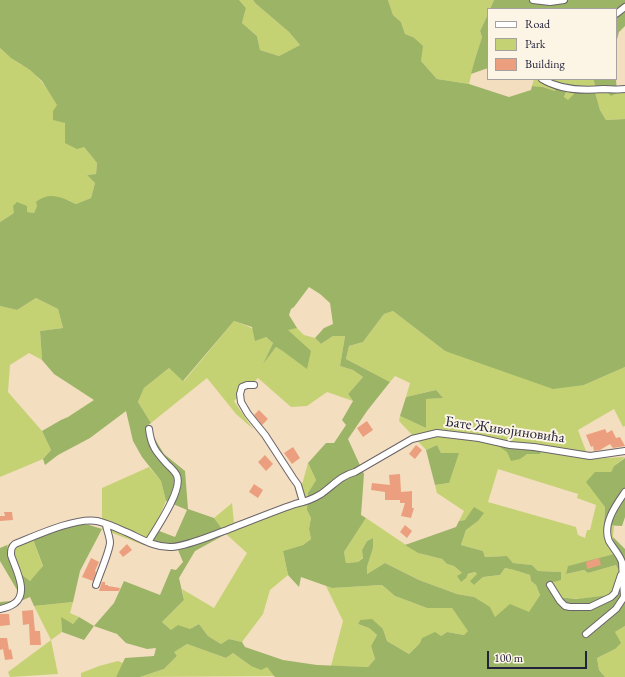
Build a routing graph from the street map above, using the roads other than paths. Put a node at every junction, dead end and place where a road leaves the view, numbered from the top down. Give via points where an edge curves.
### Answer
1 (533, 0) edge
2 (564, 0) edge
3 (625, 7) edge
4 (617, 13) edge
5 (544, 80) edge
6 (625, 89) edge
7 (254, 385) dead end
8 (149, 429) dead end
9 (625, 451) edge
10 (625, 492) edge
11 (303, 502) junction
12 (106, 525) junction
13 (148, 542) junction
14 (622, 571) junction
15 (96, 585) dead end
16 (550, 585) dead end
17 (0, 609) edge
18 (586, 634) dead end

1 - 2 street
3 - 4 street
5 - 6 street via 575,89
7 - 11 street via 242,388 241,402 293,478
8 - 13 street via 151,441 159,455 178,476 178,484 174,498
9 - 11 street, Бате Живојиновића via 590,456 437,433 407,442 356,472 346,475 322,494
10 - 14 street via 615,506 608,525 609,540 620,557
11 - 13 street, Бате Живојиновића via 181,545 164,546
12 - 13 street, Бате Живојиновића
12 - 15 street via 110,544
12 - 17 street, Бате Живојиновића via 96,521 84,521 15,544 11,555 21,585 20,594 15,603
14 - 16 street via 611,598 590,607 565,606
14 - 18 street via 624,598 616,609

